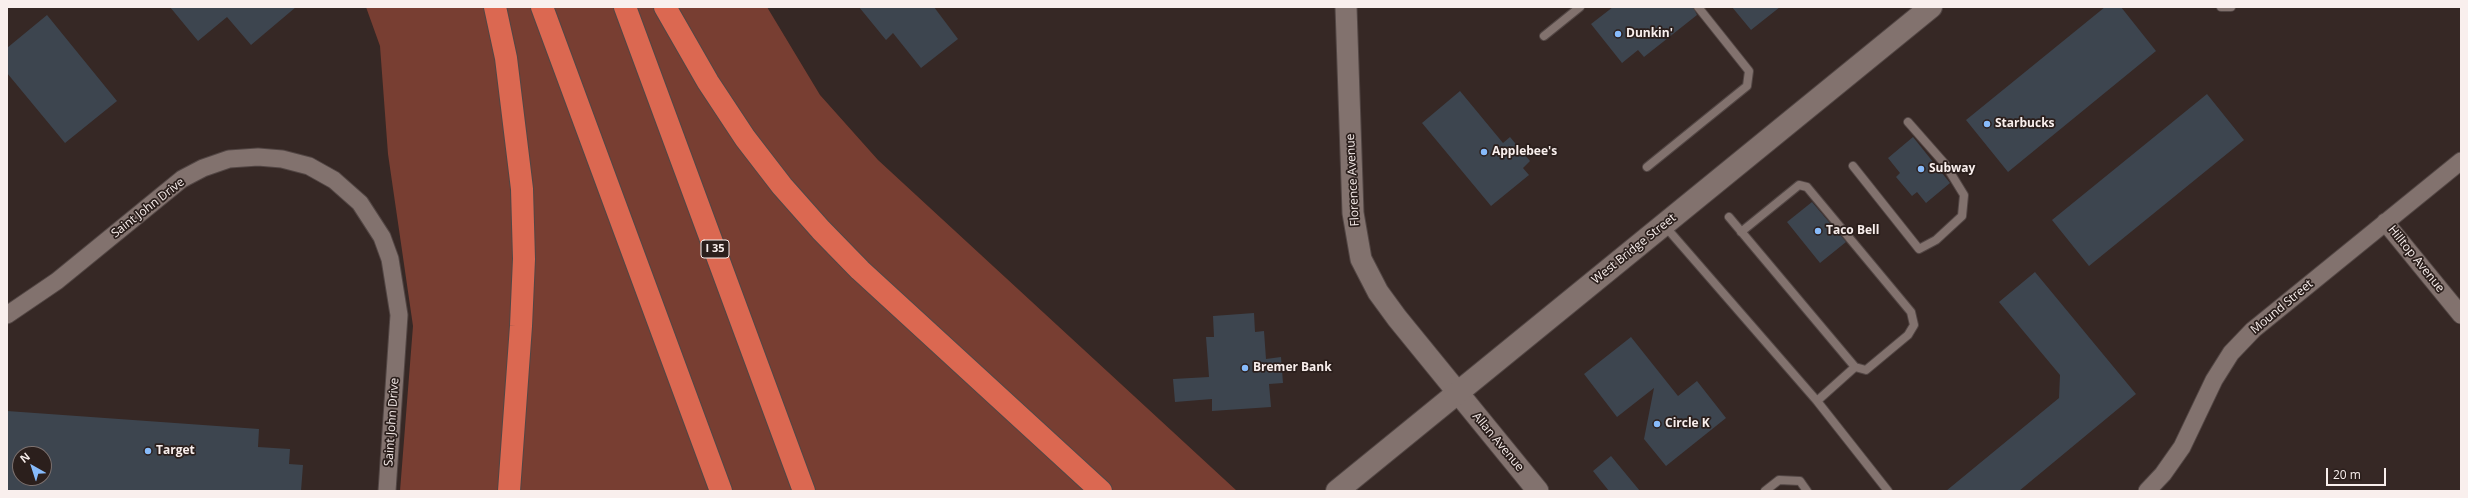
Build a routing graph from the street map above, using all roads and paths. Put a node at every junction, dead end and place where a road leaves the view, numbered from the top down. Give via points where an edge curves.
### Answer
1 (495, 7) edge
2 (542, 7) edge
3 (625, 7) edge
4 (665, 7) edge
5 (1346, 7) edge
6 (1580, 7) edge
7 (1698, 7) edge
8 (1931, 7) edge
9 (2221, 7) edge
10 (2231, 7) edge
11 (1544, 36) dead end
12 (1908, 122) dead end
13 (2461, 161) edge
14 (1853, 166) dead end
15 (1647, 167) dead end
16 (1729, 217) dead end
17 (2385, 222) junction
18 (1664, 224) junction
19 (1741, 232) junction
20 (7, 315) edge
21 (2461, 315) edge
22 (1855, 367) junction
23 (1458, 393) junction
24 (1818, 401) junction
25 (387, 491) edge
26 (509, 491) edge
27 (721, 491) edge
28 (804, 491) edge
29 (1101, 491) edge
30 (1337, 491) edge
31 (1538, 491) edge
32 (1765, 491) edge
33 (1807, 491) edge
34 (1888, 491) edge
35 (2147, 491) edge

1 - 26 highway via 508,65 522,189 522,296
2 - 27 highway
3 - 28 highway, I 35
4 - 29 highway via 708,82 745,138 782,186 821,230 860,270
5 - 23 street, Florence Avenue via 1353,213 1361,259 1384,300
6 - 11 lane
7 - 15 lane via 1749,71 1746,86
8 - 18 main road, West Bridge Street
9 - 10 lane
12 - 14 lane via 1946,164 1964,195 1962,216 1936,240 1919,249
13 - 17 street, Mound Street
16 - 19 lane
17 - 21 street, Hilltop Avenue
17 - 35 street, Mound Street via 2253,330 2231,353 2214,380 2182,447 2164,474
18 - 23 main road, West Bridge Street
18 - 24 lane
19 - 22 lane
19 - 22 lane via 1799,185 1807,187 1911,312 1914,325 1908,336 1866,370
20 - 25 street, Saint John Drive via 57,281 182,180 203,168 230,159 258,156 309,166 334,180 360,203 382,237 390,259 400,315
22 - 24 lane
23 - 30 main road, West Bridge Street
23 - 31 street, Allan Avenue
24 - 34 lane
32 - 33 lane via 1779,480 1800,481

